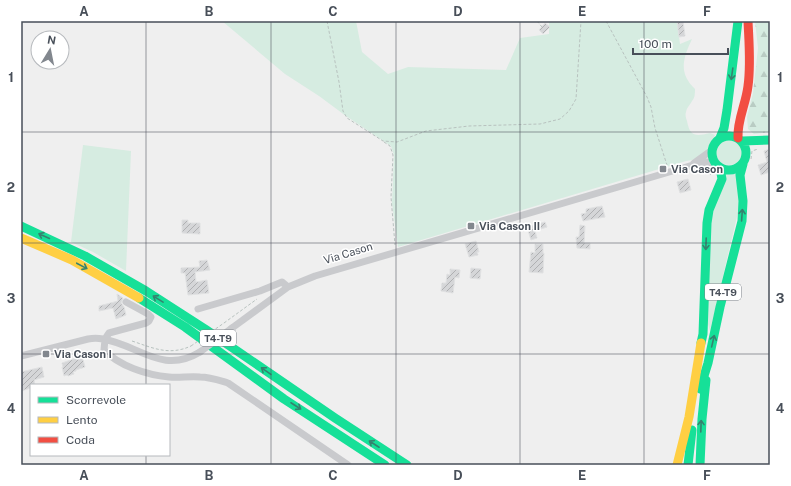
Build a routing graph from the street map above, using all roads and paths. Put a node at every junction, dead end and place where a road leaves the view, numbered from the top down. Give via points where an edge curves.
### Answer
1 (327, 21) edge
2 (537, 21) edge
3 (581, 21) edge
4 (606, 21) edge
5 (738, 21) edge
6 (748, 21) edge
7 (542, 27) dead end
8 (720, 138) junction
9 (740, 139) junction
10 (770, 140) edge
11 (383, 142) junction
12 (712, 150) junction
13 (747, 152) junction
14 (743, 164) junction
15 (693, 165) junction
16 (718, 166) junction
17 (702, 167) dead end
18 (669, 172) junction
19 (712, 176) dead end
20 (21, 226) edge
21 (21, 238) edge
22 (395, 251) junction
23 (288, 287) junction
24 (126, 302) dead end
25 (198, 309) dead end
26 (224, 323) dead end
27 (105, 339) junction
28 (130, 340) dead end
29 (21, 356) edge
30 (708, 363) junction
31 (697, 370) junction
32 (696, 406) junction
33 (348, 465) edge
34 (385, 465) edge
35 (407, 465) edge
36 (677, 465) edge
37 (688, 465) edge
38 (700, 465) edge

1 - 11 path via 343,111 347,118
2 - 7 path
3 - 11 path via 576,99 569,111 560,119 540,124 426,131 397,142
4 - 18 path via 647,97
5 -> 8 main road via 727,110
6 - 9 main road via 748,86 738,123
8 - 9 main road via 729,136
8 - 12 main road
9 - 10 main road
9 - 13 main road
10 - 13 main road
11 - 22 path via 390,146 393,155 391,193
12 - 15 street, Via Cason
12 - 16 main road via 712,158
13 - 14 main road
14 - 16 main road via 732,170
30 -> 14 main road, T4-T9 via 742,221 740,175
15 - 16 street, Via Cason via 707,162
15 - 18 street, Via Cason
16 -> 31 main road, T4-T9 via 722,179 709,210 707,224 703,334
17 - 19 path
18 - 22 street, Via Cason
35 -> 20 main road, T4-T9 via 151,294 81,254
21 -> 34 main road, T4-T9 via 72,260 134,295 185,327 284,399
22 - 23 street, Via Cason
23 - 25 street, Via Cason via 282,282
23 - 27 street, Via Cason, bridge via 192,357 159,360
24 - 27 street, Via Cason via 148,314 151,317 149,321 109,333
26 - 28 path, bridge via 183,350 156,350
27 - 29 street, Via Cason via 88,338
27 - 33 street via 104,350 110,357 153,375 200,376 228,383
30 - 32 main road, T4-T9
38 -> 30 main road, T4-T9
31 - 32 main road, T4-T9
31 - 36 main road, T4-T9
32 - 37 main road, T4-T9

